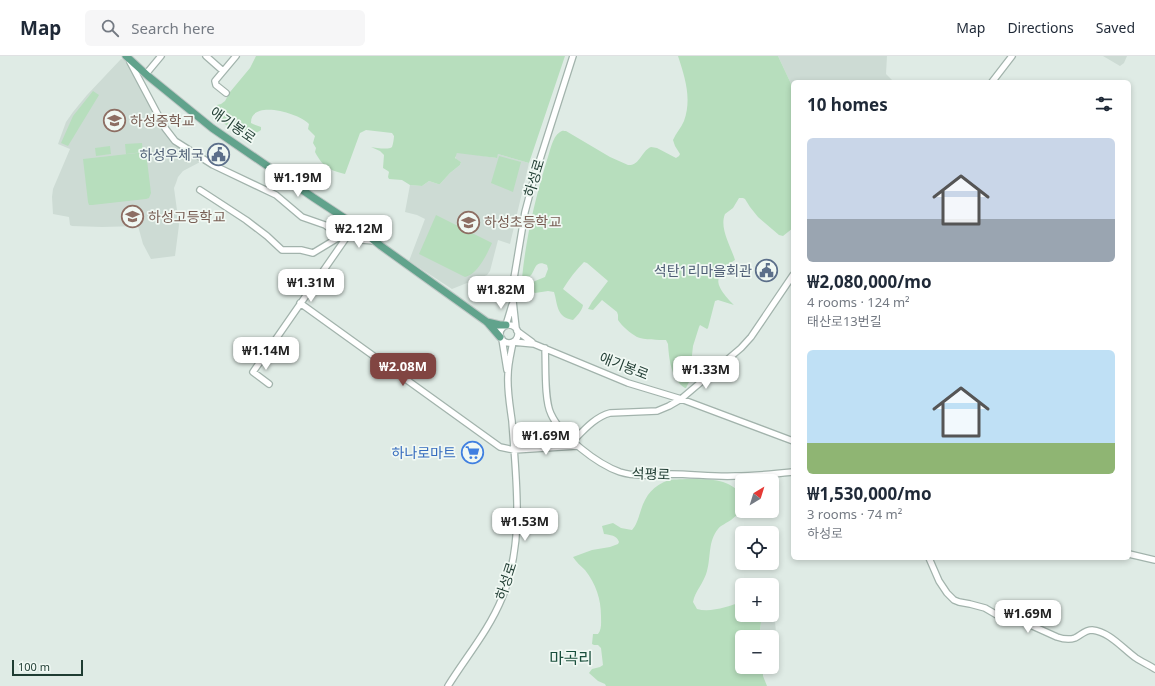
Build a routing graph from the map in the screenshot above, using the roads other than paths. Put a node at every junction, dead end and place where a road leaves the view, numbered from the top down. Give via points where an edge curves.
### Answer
1 (161, 56) edge
2 (206, 56) edge
3 (236, 56) edge
4 (573, 56) edge
5 (1012, 56) edge
6 (127, 57) edge
7 (223, 71) junction
8 (146, 74) junction
9 (994, 80) edge
10 (226, 93) dead end
11 (200, 190) dead end
12 (355, 225) junction
13 (345, 237) junction
14 (375, 241) junction
15 (791, 278) edge
16 (513, 301) junction
17 (300, 303) junction
18 (487, 322) junction
19 (506, 325) junction
20 (516, 330) junction
21 (501, 338) junction
22 (513, 342) junction
23 (534, 344) junction
24 (545, 348) junction
25 (508, 376) junction
26 (269, 384) dead end
27 (681, 399) junction
28 (791, 440) edge
29 (573, 441) junction
30 (578, 446) junction
31 (514, 450) junction
32 (791, 472) edge
33 (1131, 554) edge
34 (930, 560) edge
35 (1155, 560) edge
36 (1155, 669) edge
37 (448, 686) edge

1 - 8 street
2 - 7 street
3 - 7 street, 애기봉로
4 - 16 street, 하성로 via 525,212 516,263
5 - 9 street
6 - 8 main road, 애기봉로
6 - 13 street via 165,128 175,140 213,165 276,195 302,217 325,225
7 - 10 street, 애기봉로 via 215,83
8 - 12 main road, 애기봉로 via 212,128
11 - 13 street via 246,220 282,250 313,253
12 - 13 street
12 - 14 main road, 애기봉로
13 - 14 street
13 - 17 street
14 - 18 main road, 애기봉로
15 - 27 street via 751,337
16 - 19 street
16 - 20 street, 하성로
17 - 26 street via 253,372
17 - 31 street via 500,446
18 - 19 main road
18 - 21 main road, 애기봉로
19 - 20 street via 511,325
19 - 21 street via 500,331
20 - 22 street via 517,337
20 - 23 street
21 - 22 street
21 - 25 street
22 - 23 street, 애기봉로
22 - 25 street, 하성로
23 - 24 street, 애기봉로
24 - 27 street, 애기봉로 via 628,383
24 - 29 street, 석평로 via 548,408 556,422
25 - 31 street, 하성로
27 - 28 street, 애기봉로
27 - 29 street via 658,411 603,415
29 - 30 street, 석평로
30 - 31 street
30 - 32 street, 석평로 via 608,467 631,474 734,476
31 - 37 street, 하성로 via 517,531 509,578 496,610
33 - 35 street
34 - 36 street via 943,588 950,597 959,602 985,608 997,616 1017,620 1063,639 1076,637 1090,630 1103,633

